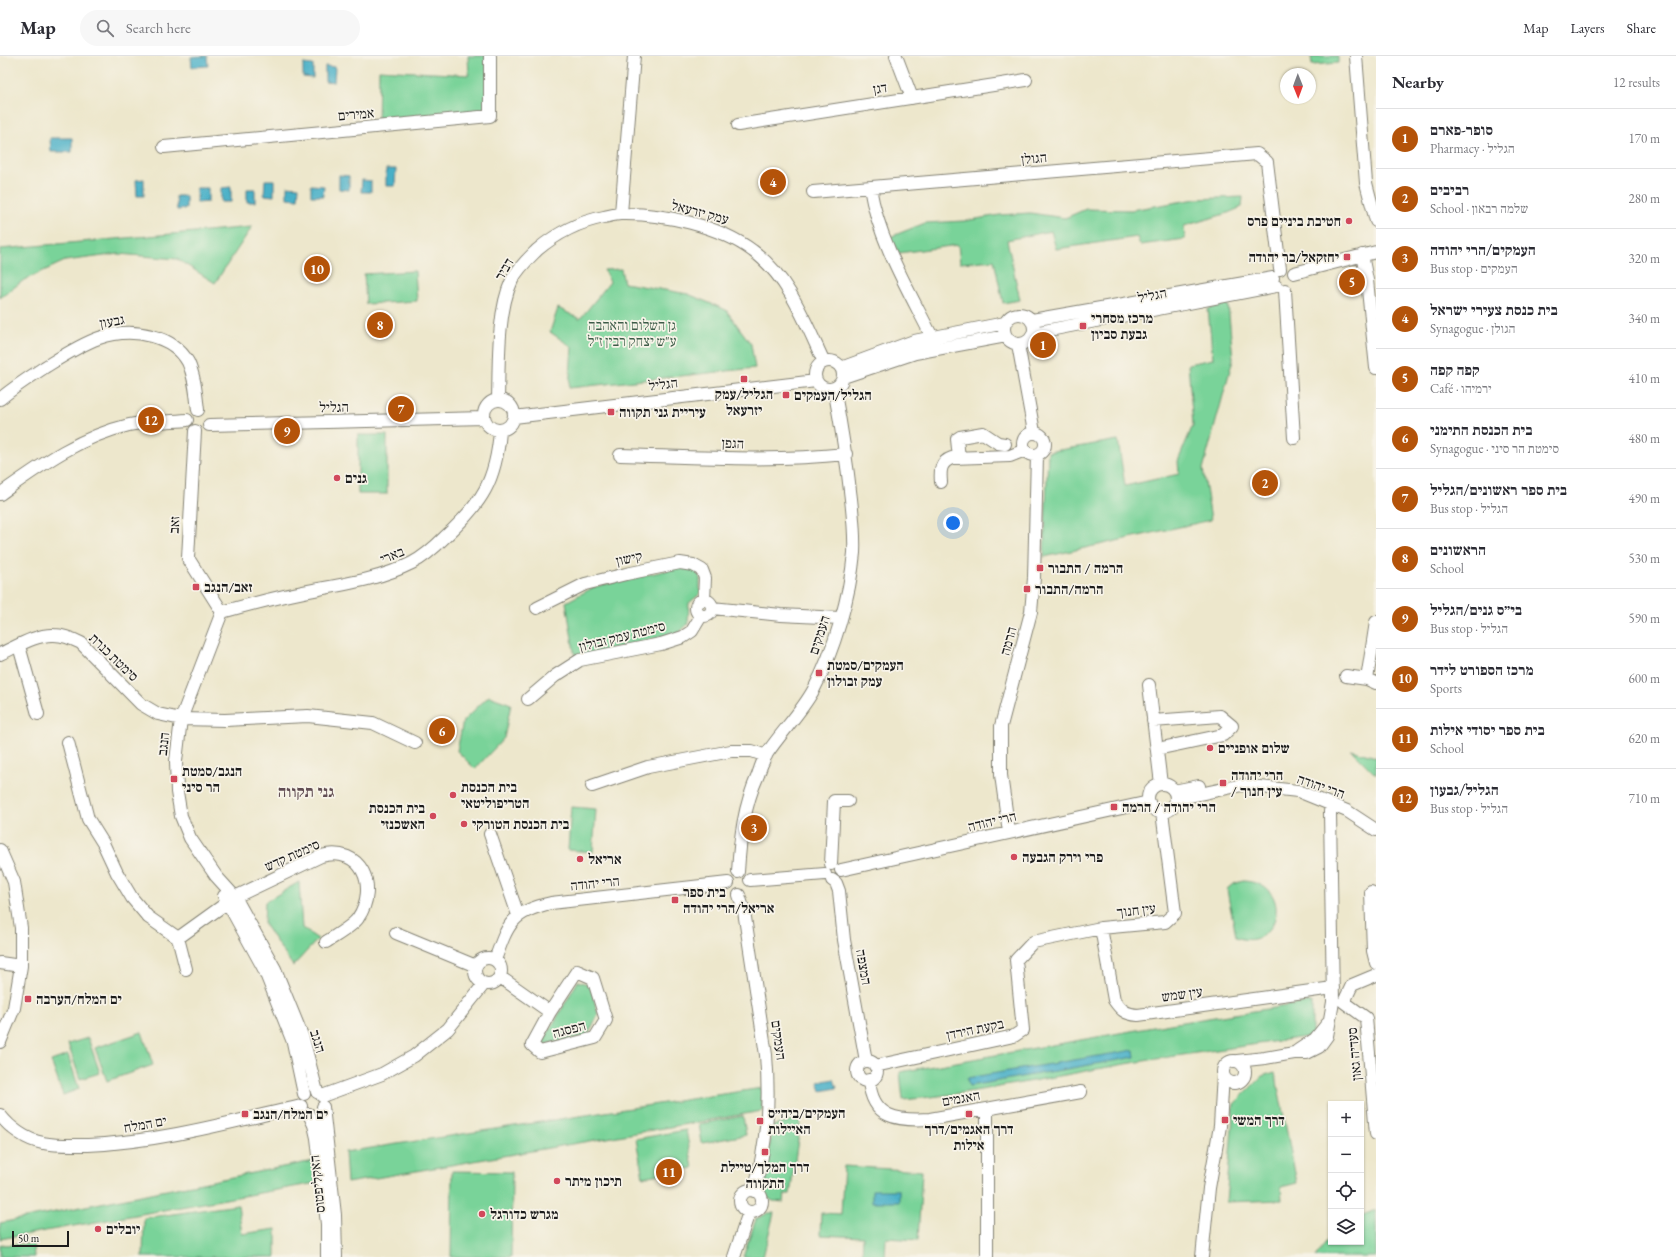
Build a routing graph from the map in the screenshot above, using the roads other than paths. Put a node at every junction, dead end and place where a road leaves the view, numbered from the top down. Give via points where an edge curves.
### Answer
1 (490, 56) edge
2 (634, 56) edge
3 (896, 56) edge
4 (1356, 56) edge
5 (1026, 80) dead end
6 (912, 98) junction
7 (738, 125) dead end
8 (164, 147) dead end
9 (870, 188) junction
10 (813, 192) dead end
11 (621, 214) junction
12 (1376, 221) edge
13 (1376, 252) edge
14 (1363, 259) junction
15 (1376, 259) edge
16 (1295, 277) junction
17 (1279, 281) junction
18 (1032, 320) junction
19 (1005, 322) junction
20 (1034, 333) junction
21 (1006, 336) junction
22 (932, 337) junction
23 (1018, 344) junction
24 (824, 362) junction
25 (1376, 368) edge
26 (842, 373) junction
27 (815, 377) junction
28 (834, 388) junction
29 (0, 399) edge
30 (498, 400) junction
31 (198, 410) junction
32 (514, 413) junction
33 (484, 415) junction
34 (187, 420) junction
35 (209, 421) junction
36 (500, 430) junction
37 (195, 431) junction
38 (1034, 432) junction
39 (1294, 438) dead end
40 (1005, 444) dead end
41 (1025, 450) junction
42 (846, 454) junction
43 (620, 455) dead end
44 (1037, 455) junction
45 (959, 458) junction
46 (942, 482) dead end
47 (0, 494) edge
48 (708, 604) junction
49 (537, 608) dead end
50 (222, 612) junction
51 (840, 618) junction
52 (1376, 622) edge
53 (19, 646) junction
54 (0, 654) edge
55 (1346, 676) dead end
56 (1371, 681) edge
57 (1149, 685) dead end
58 (528, 699) dead end
59 (38, 714) dead end
60 (181, 719) junction
61 (1154, 721) junction
62 (68, 742) dead end
63 (414, 743) dead end
64 (1157, 749) junction
65 (766, 756) junction
66 (1161, 784) junction
67 (592, 786) dead end
68 (1175, 795) junction
69 (848, 801) dead end
70 (1149, 802) junction
71 (1331, 804) junction
72 (1347, 811) junction
73 (1162, 812) junction
74 (1376, 830) edge
75 (1009, 832) junction
76 (490, 834) dead end
77 (0, 850) edge
78 (738, 872) junction
79 (832, 872) junction
80 (750, 880) junction
81 (728, 883) junction
82 (1371, 892) dead end
83 (739, 895) junction
84 (231, 900) junction
85 (518, 916) junction
86 (1101, 928) junction
87 (396, 933) dead end
88 (178, 938) junction
89 (326, 942) dead end
90 (1024, 951) joint
91 (495, 960) junction
92 (1376, 962) edge
93 (0, 964) edge
94 (21, 966) junction
95 (476, 966) junction
96 (186, 969) dead end
97 (1376, 975) edge
98 (500, 977) junction
99 (484, 984) junction
100 (1333, 988) junction
101 (550, 1012) junction
102 (0, 1042) edge
103 (1265, 1058) junction
104 (1237, 1061) junction
105 (870, 1063) junction
106 (1223, 1074) junction
107 (1241, 1079) junction
108 (869, 1080) junction
109 (1081, 1092) dead end
110 (304, 1094) junction
111 (321, 1098) junction
112 (1222, 1108) junction
113 (987, 1109) junction
114 (305, 1110) junction
115 (1375, 1111) edge
116 (0, 1115) edge
117 (1376, 1134) edge
118 (327, 1257) edge
119 (336, 1257) edge
120 (734, 1257) edge
121 (987, 1257) edge
122 (1202, 1257) edge

1 - 8 street, אמירים via 490,116
2 - 11 street
3 - 6 street
4 - 12 street via 1366,183
5 - 6 street, דגן
6 - 7 street, דגן
9 - 10 street, הגולן
9 - 17 street, הגולן via 1257,154 1267,162
9 - 22 street via 884,239
11 - 24 street, עמק יזרעאל via 668,218 700,226 730,235 754,251 774,271 792,298
11 - 30 street, דביר via 587,220 559,232 525,262 513,279 505,299
13 - 14 street
14 - 15 street
14 - 16 street
14 - 25 street
16 - 17 street via 1292,287
16 - 17 street via 1286,268
17 - 18 street, הגליל
17 - 20 street, הגליל
17 - 39 street
18 - 19 street via 1029,316 1018,313
18 - 20 street
19 - 21 street
19 - 22 street
20 - 23 street via 1031,339
21 - 23 street
21 - 26 street via 915,353
22 - 26 street via 914,341
23 - 38 street
24 - 26 street via 833,362
24 - 27 street via 817,368
26 - 28 street via 838,386
27 - 28 street via 824,389
27 - 32 street, הגליל
28 - 42 street, העמקים
29 - 31 street, גבעון via 64,355 90,341 129,331 164,339 176,348 188,362 194,379
30 - 32 street via 507,402
30 - 33 street via 488,404
31 - 34 street via 191,412
31 - 35 street via 204,411
32 - 36 street via 510,426
33 - 35 street, הגליל
33 - 36 street via 487,425
34 - 37 street via 190,428
34 - 47 street via 130,425 92,436 52,457
35 - 37 street via 202,431
36 - 50 street, בארי via 496,463 484,493 465,519 433,549 413,563 382,575
37 - 50 street, זאב via 188,558
38 - 41 street via 1024,438
38 - 44 street via 1042,435 1046,442 1044,450
40 - 45 street via 983,434 960,437 957,439
41 - 44 street via 1031,455
41 - 45 street via 1010,456
42 - 43 street, הגפן via 805,459
42 - 51 street, העמקים via 854,552
44 - 75 street, הרמה via 1031,612 1001,726 1001,776
45 - 46 street via 946,460 942,464
48 - 49 street, קישון via 702,570 693,565 680,563 585,584
48 - 51 street via 781,615
48 - 58 street, סימטת עמק זבולון via 708,615 701,616 692,631 683,637 661,644 580,660 555,676
50 - 60 street, הנגב
51 - 65 street, העמקים via 829,655 813,690
52 - 56 street
53 - 54 street, סימטת כנרת
53 - 59 street
53 - 60 street, סימטת כנרת via 39,637 68,637 81,643 141,704 158,714
55 - 56 street
57 - 61 street
60 - 63 street, סימטת כנרת via 225,720 308,716 373,723
60 - 84 street, הנגב via 176,761 177,792 182,816 190,838
61 - 64 street
61 - 64 street via 1220,716 1232,726 1222,735
62 - 88 street via 88,819 117,873 132,898 148,917
64 - 66 street
65 - 67 street via 752,751 731,751 648,768
65 - 78 street, העמקים via 751,790 743,818
66 - 68 street via 1167,784
66 - 70 street via 1151,790
68 - 71 street, הרי יהודה via 1242,785 1298,791
68 - 72 street, הרי יהודה via 1242,778 1300,784 1336,798
68 - 73 street via 1171,809
69 - 79 street via 834,801
70 - 73 street
70 - 75 street, הרי יהודה
71 - 72 street, הרי יהודה
71 - 100 street
72 - 74 street
73 - 86 street, עין חנוך via 1175,913 1165,922
75 - 79 street, הרי יהודה
76 - 85 street
77 - 94 street via 14,882 21,928
78 - 80 street via 746,874
78 - 81 street via 732,875
79 - 80 street, הרי יהודה
79 - 105 street, המצפה via 839,891 844,940
80 - 83 street via 749,890
81 - 83 street via 732,892
81 - 85 street, הרי יהודה via 551,903 534,907
82 - 92 street via 1372,951
83 - 120 street, העמקים via 744,910 766,1055 768,1123 754,1190 745,1192 741,1198 742,1207 749,1212
84 - 88 street, סימטת קדש
84 - 89 street, סימטת קדש via 322,856 342,854 360,866 368,893 357,920
84 - 110 street, הנגב via 264,969 293,1042
84 - 111 street, הנגב via 276,969 303,1038
85 - 91 street, הרי יהודה via 507,927
86 - 90 street, עין חנוך via 1033,942
86 - 100 street, עין שמש via 1114,1000 1120,1010 1128,1014 1138,1015
87 - 95 street
88 - 96 street
90 - 105 street, בקעת הירדן via 1016,960 1023,1030 1014,1036
91 - 95 street via 482,959
91 - 98 street via 501,969
93 - 94 street
94 - 102 street via 14,1008
95 - 99 street via 477,979
97 - 115 street, סעדיה גאון via 1352,985 1344,1002 1366,1018
98 - 99 street via 493,983
98 - 101 street, הפסגה
99 - 111 street via 448,1028 414,1056 382,1074
100 - 103 street via 1331,1020 1315,1039 1294,1053
101 - 101 street, הפסגה via 577,971 593,978 606,1020 595,1038 540,1052 532,1045
103 - 104 street
103 - 107 street
104 - 106 street via 1227,1063
104 - 107 street via 1243,1065
105 - 108 street via 876,1075
105 - 108 street via 860,1064 857,1072 862,1079
106 - 107 street via 1227,1080
106 - 112 street
107 - 112 street via 1226,1098
108 - 113 street, האגמים via 870,1093 878,1107 893,1118 930,1119
109 - 113 street, האגמים
110 - 111 street via 309,1091
110 - 114 street via 301,1098
111 - 114 street, ים המלח via 317,1113
111 - 119 street, האקליפטוס via 335,1215
112 - 122 street via 1209,1188
113 - 121 street
114 - 116 street, ים המלח via 116,1144 80,1145 42,1143 21,1134
114 - 118 street, האקליפטוס via 314,1125 317,1138 327,1224
115 - 117 street, סעדיה גאון

